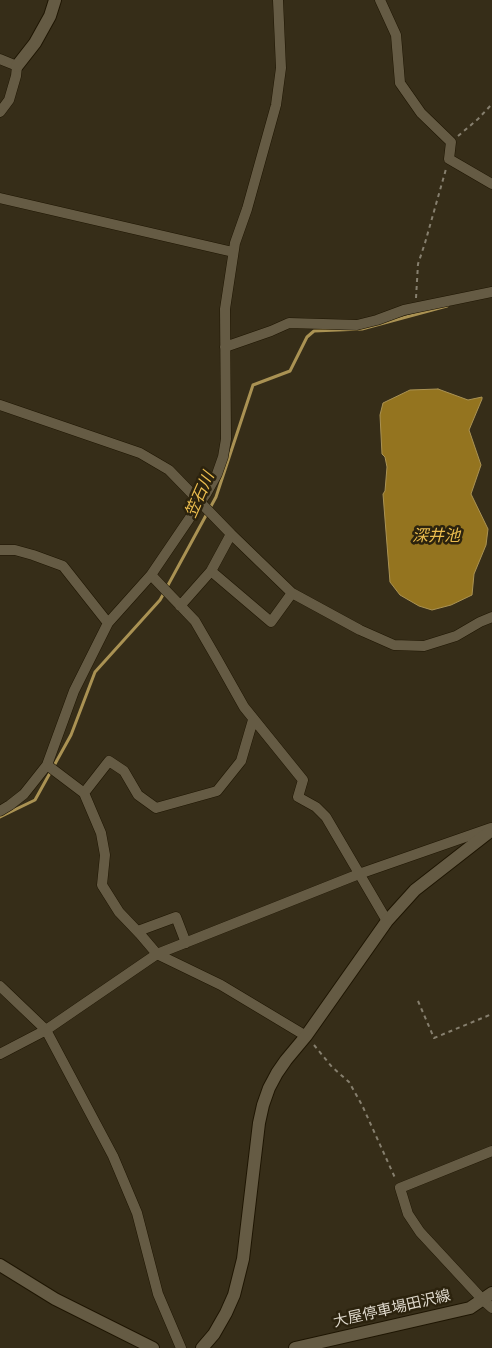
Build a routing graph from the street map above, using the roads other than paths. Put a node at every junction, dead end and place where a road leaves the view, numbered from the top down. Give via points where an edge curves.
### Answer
1 (55, 0) edge
2 (278, 0) edge
3 (380, 0) edge
4 (0, 58) edge
5 (17, 66) junction
6 (0, 112) edge
7 (492, 184) edge
8 (0, 198) edge
9 (233, 252) junction
10 (492, 292) edge
11 (224, 347) junction
12 (0, 404) edge
13 (200, 503) junction
14 (231, 534) junction
15 (0, 550) edge
16 (211, 571) junction
17 (151, 575) junction
18 (292, 593) junction
19 (180, 606) junction
20 (492, 617) edge
21 (108, 623) junction
22 (253, 720) junction
23 (47, 765) junction
24 (84, 793) junction
25 (0, 810) edge
26 (492, 829) edge
27 (359, 874) junction
28 (386, 921) junction
29 (138, 931) junction
30 (186, 943) junction
31 (157, 954) junction
32 (0, 986) edge
33 (46, 1030) junction
34 (306, 1036) junction
35 (0, 1054) edge
36 (492, 1150) edge
37 (0, 1265) edge
38 (489, 1300) edge
39 (154, 1348) edge
40 (181, 1348) edge
41 (202, 1348) edge
42 (295, 1348) edge

1 - 5 street via 35,43
2 - 9 street via 281,68 276,105
3 - 7 street via 396,35 400,83 421,113 451,142 449,159
4 - 5 street
5 - 6 street via 9,100
8 - 9 street
9 - 11 street via 225,309
10 - 11 street via 404,310 357,325 289,322
11 - 13 street via 226,439 217,474
12 - 13 street via 140,453 169,470
13 - 14 street
13 - 17 street
14 - 16 street
14 - 18 street
15 - 21 street via 15,550 63,566
16 - 18 street via 271,622
16 - 19 street
17 - 19 street
17 - 21 street
18 - 20 street via 394,645 424,646 456,636
19 - 22 street via 195,621
21 - 23 street via 74,691
22 - 24 street via 241,761 218,792 156,808 138,795 124,771 109,761
22 - 27 street via 304,780 298,797 326,817
23 - 24 street
23 - 25 street via 24,794
24 - 29 street via 102,833 105,855 102,885 119,912
26 - 27 street
26 - 28 street via 415,890
27 - 28 street
27 - 30 street
28 - 34 street
29 - 30 street via 176,917
29 - 31 street
30 - 31 street
31 - 33 street
31 - 34 street via 221,985
32 - 33 street
33 - 35 street
33 - 40 street via 113,1156 137,1213 158,1294
34 - 41 street via 277,1074 263,1105 239,1277 226,1313
36 - 38 street via 400,1188 408,1214 420,1232
37 - 39 street via 55,1299
38 - 42 street, 大屋停車場田沢線 via 470,1308

